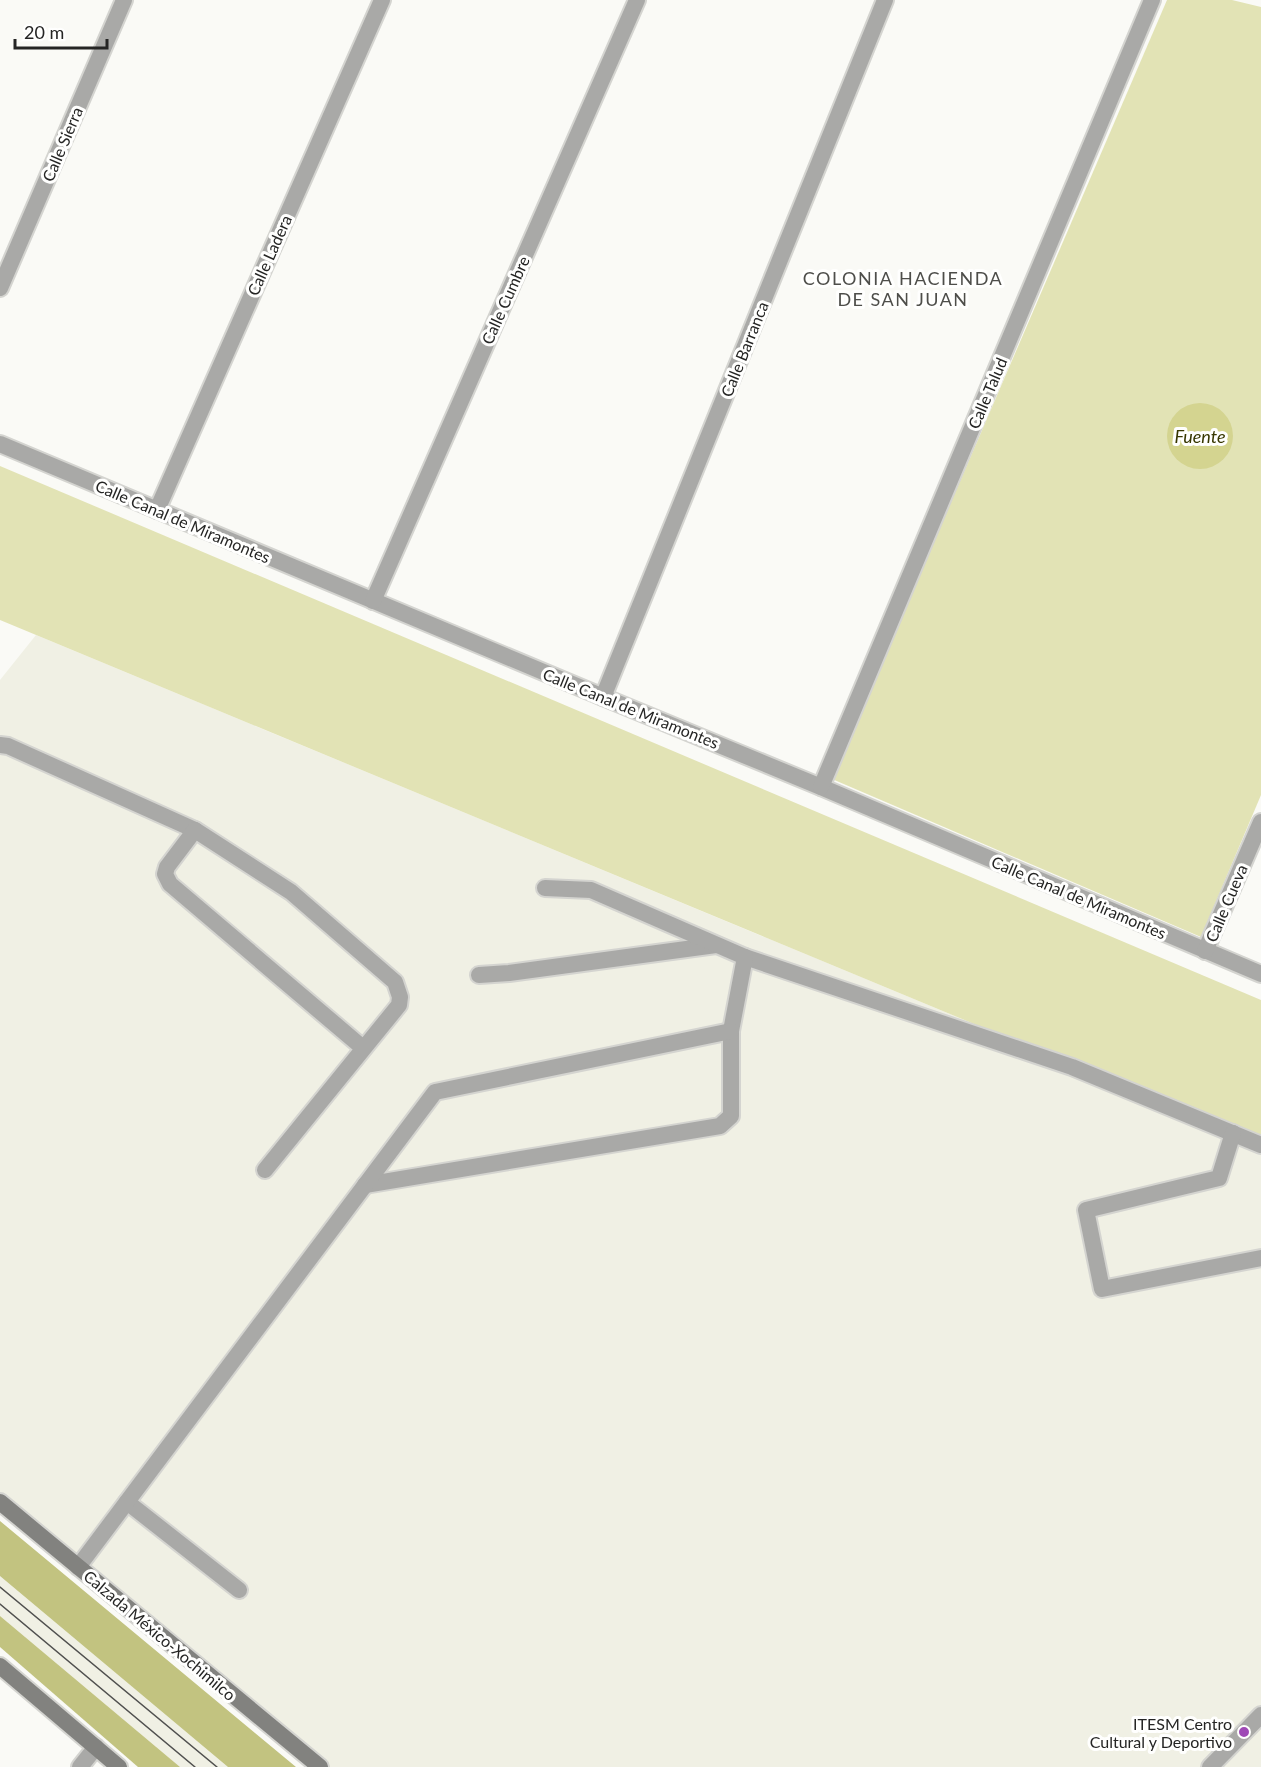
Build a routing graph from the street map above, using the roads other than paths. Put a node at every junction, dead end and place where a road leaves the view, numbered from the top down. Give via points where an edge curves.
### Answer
1 (124, 0) edge
2 (382, 0) edge
3 (637, 0) edge
4 (885, 0) edge
5 (1152, 0) edge
6 (0, 288) edge
7 (0, 444) edge
8 (158, 510) junction
9 (373, 601) junction
10 (603, 697) junction
11 (0, 745) edge
12 (821, 786) junction
13 (1261, 822) edge
14 (195, 830) junction
15 (545, 888) dead end
16 (718, 945) junction
17 (1205, 951) junction
18 (745, 957) junction
19 (1261, 974) edge
20 (479, 975) dead end
21 (731, 1031) junction
22 (363, 1048) junction
23 (1233, 1133) junction
24 (1261, 1145) edge
25 (265, 1170) dead end
26 (365, 1185) junction
27 (1261, 1258) edge
28 (0, 1502) edge
29 (127, 1502) junction
30 (78, 1566) junction
31 (239, 1590) dead end
32 (2, 1672) edge
33 (1261, 1715) edge
34 (96, 1747) junction
35 (80, 1767) edge
36 (119, 1767) edge
37 (320, 1767) edge
38 (1210, 1767) edge

1 - 6 street, Calle Sierra
2 - 8 street, Calle Ladera
3 - 9 street, Calle Cumbre
4 - 10 street, Calle Barranca
5 - 12 street, Calle Talud
7 - 8 street, Calle Canal de Miramontes
8 - 9 street, Calle Canal de Miramontes
9 - 10 street, Calle Canal de Miramontes
10 - 12 street, Calle Canal de Miramontes
11 - 14 street
12 - 17 street, Calle Canal de Miramontes
13 - 17 street, Calle Cueva
14 - 22 street via 166,867 170,884
14 - 22 street via 291,892 395,982 399,1005
15 - 16 street via 591,890
16 - 18 street
16 - 20 street
17 - 19 street, Calle Canal de Miramontes
18 - 21 street
18 - 23 street via 1072,1067
21 - 26 street via 435,1092
21 - 26 street via 731,1116 720,1126
22 - 25 street
23 - 24 street
23 - 27 street via 1219,1178 1086,1210 1101,1289
26 - 29 street
28 - 30 main road, Calzada México-Xochimilco
29 - 30 street
29 - 31 street
30 - 37 main road, Calzada México-Xochimilco
32 - 34 main road
33 - 38 street
34 - 35 street
34 - 36 main road

